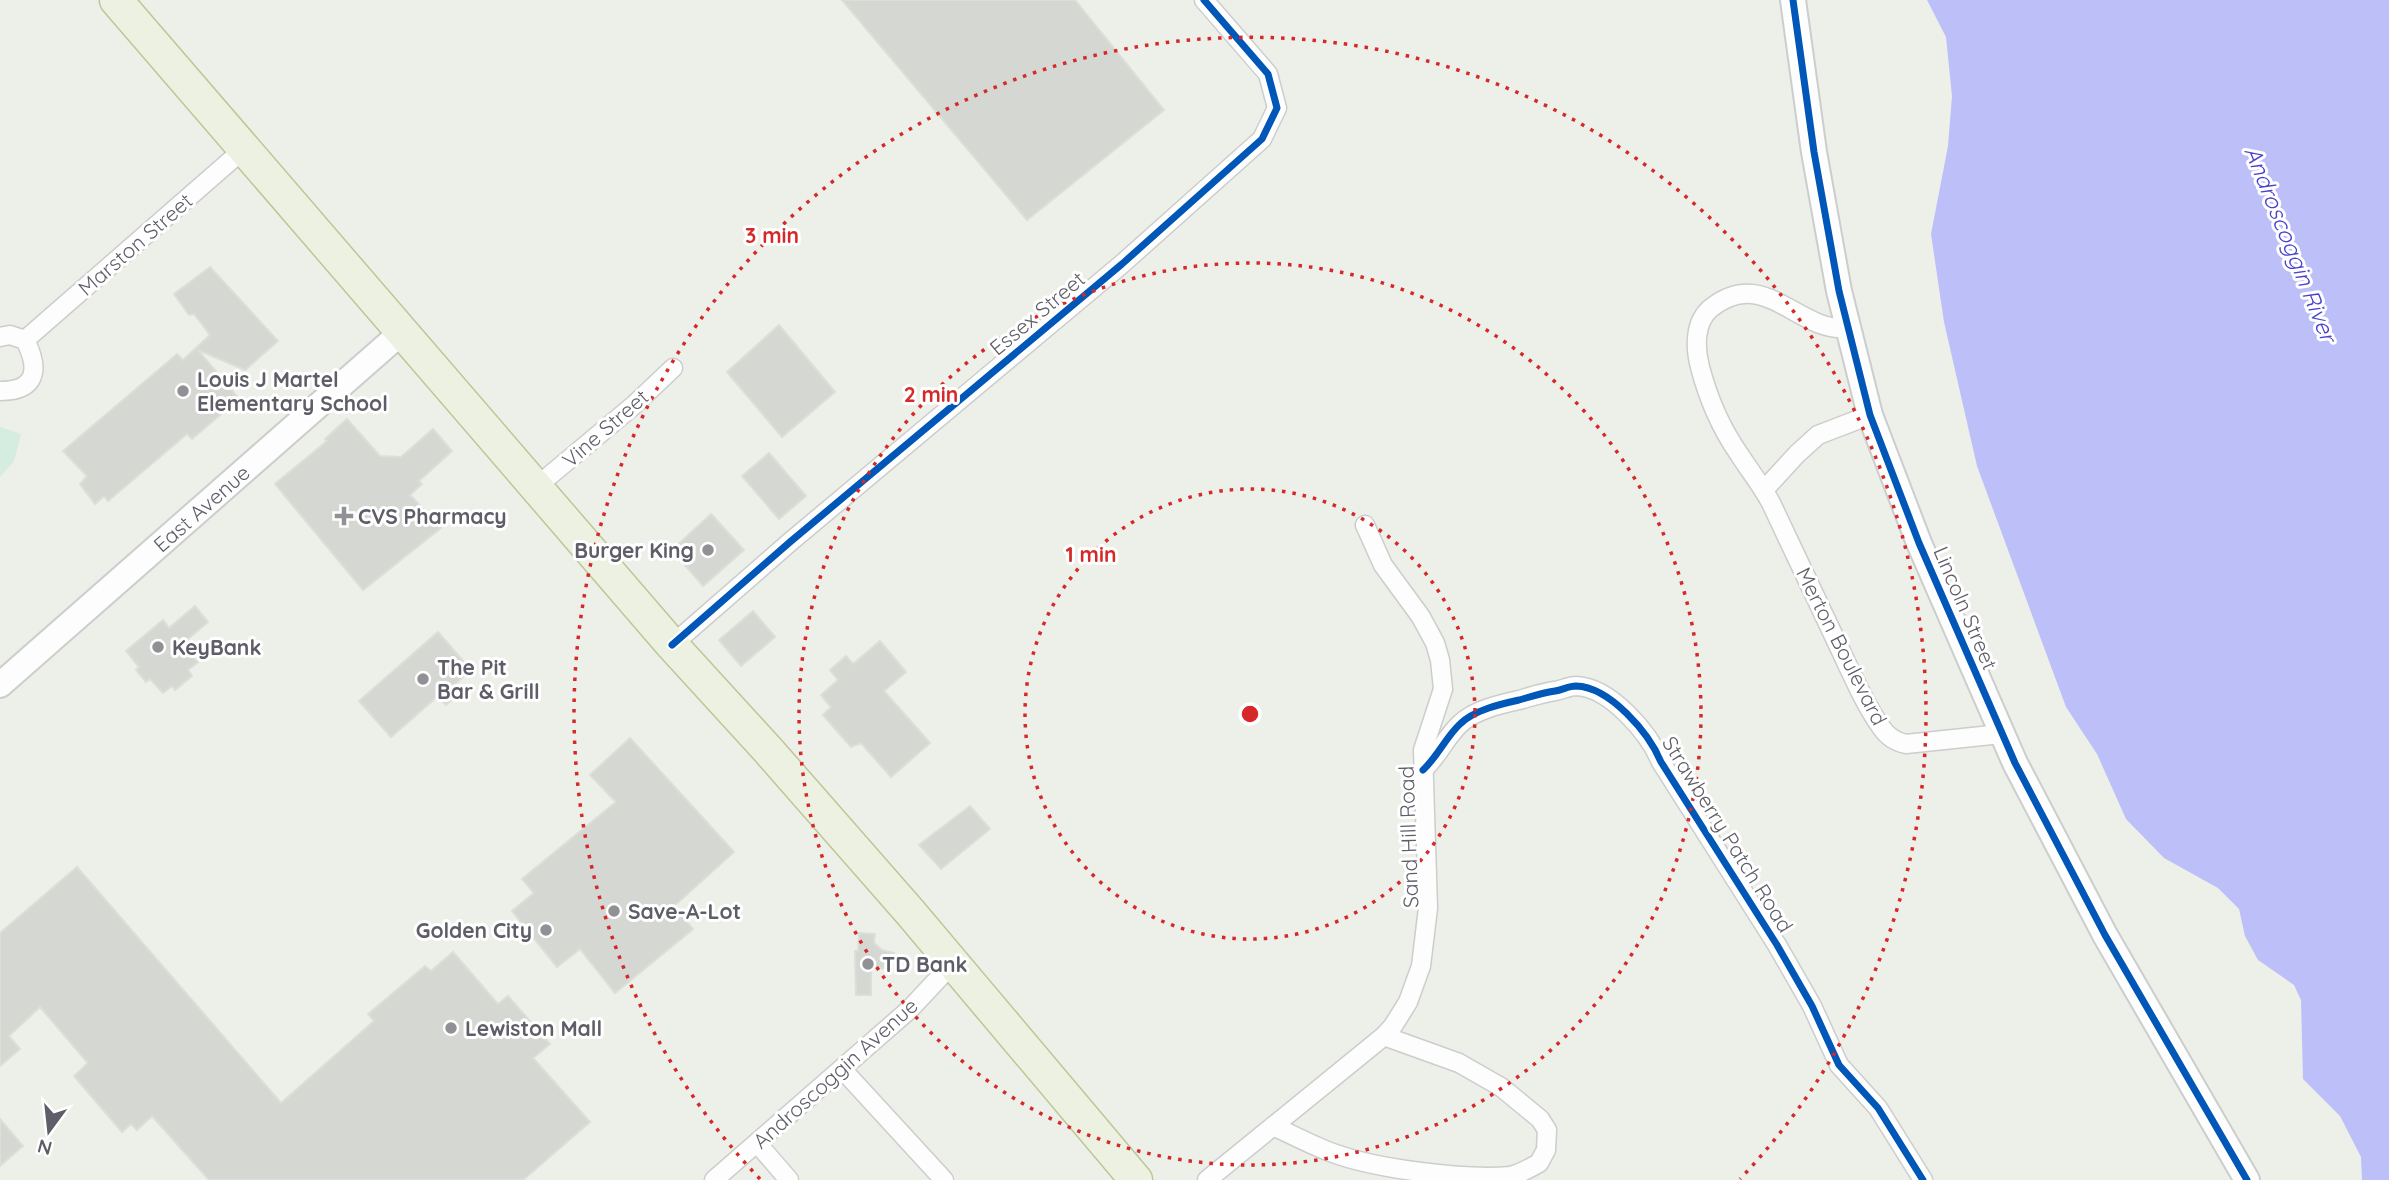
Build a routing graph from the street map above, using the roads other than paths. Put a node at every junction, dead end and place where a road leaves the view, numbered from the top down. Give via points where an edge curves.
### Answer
1 (116, 0) edge
2 (1204, 0) edge
3 (1793, 0) edge
4 (245, 148) junction
5 (1849, 328) junction
6 (403, 331) junction
7 (0, 337) edge
8 (26, 341) junction
9 (673, 368) dead end
10 (0, 391) edge
11 (1870, 415) junction
12 (536, 487) junction
13 (1764, 490) junction
14 (1365, 524) dead end
15 (672, 645) junction
16 (0, 685) edge
17 (2001, 734) junction
18 (1423, 770) junction
19 (953, 963) junction
20 (1384, 1035) junction
21 (842, 1069) junction
22 (1273, 1126) junction
23 (757, 1143) junction
24 (714, 1180) edge
25 (789, 1180) edge
26 (944, 1180) edge
27 (1136, 1180) edge
28 (1207, 1180) edge
29 (1923, 1180) edge
30 (2247, 1180) edge

1 - 4 highway
2 - 15 street, Essex Street via 1268,74 1276,108 1262,139 1122,264
3 - 5 main road, Lincoln Street via 1814,152
4 - 6 highway
4 - 8 street, Marston Street
5 - 11 main road, Lincoln Street
5 - 13 street, Merton Boulevard via 1826,326 1757,293 1728,298 1704,315 1697,351 1710,398 1737,452
6 - 12 highway
6 - 16 main road, East Avenue
7 - 8 street
8 - 10 street via 34,357 31,379 16,390
9 - 12 street, Vine Street
11 - 13 street via 1818,435
11 - 17 main road, Lincoln Street
12 - 15 highway
13 - 17 street, Merton Boulevard via 1850,670 1885,732 1897,743 1906,744
14 - 18 street, Sand Hill Road via 1383,565 1421,617 1440,660 1443,689 1424,744
15 - 19 highway
17 - 30 main road, Lincoln Street via 2105,935
18 - 20 street, Sand Hill Road via 1427,932 1412,993
18 - 29 street, Strawberry Patch Road via 1460,724 1482,712 1541,692 1578,686 1610,699 1656,750 1812,1006 1839,1065 1878,1108
19 - 21 street, Androscoggin Avenue via 910,1009
19 - 27 highway
20 - 22 street, Sand Hill Road
20 - 22 street via 1460,1063 1501,1087 1540,1119 1547,1130 1546,1150 1539,1163 1511,1176 1481,1180 1435,1176 1357,1161
21 - 23 street, Androscoggin Avenue
21 - 26 street
22 - 28 street, Sand Hill Road
23 - 24 street, Androscoggin Avenue
23 - 25 street

